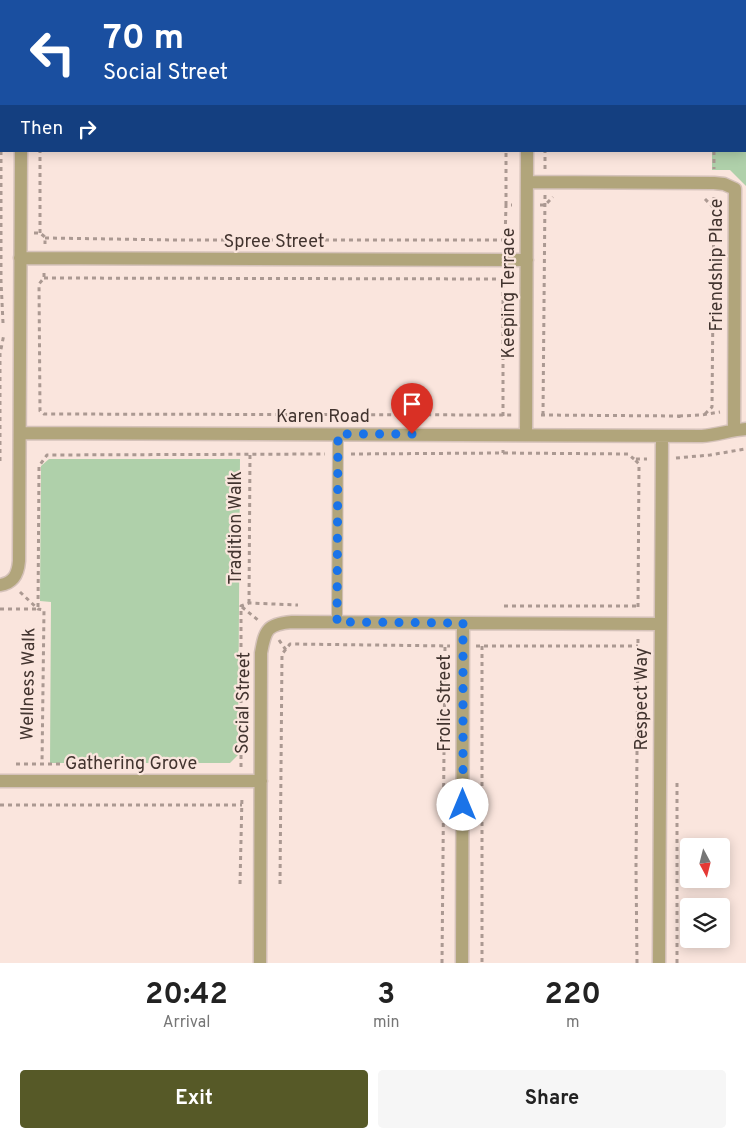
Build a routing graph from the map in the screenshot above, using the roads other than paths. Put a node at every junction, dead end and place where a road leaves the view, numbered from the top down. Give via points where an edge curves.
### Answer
1 (21, 152) edge
2 (527, 152) edge
3 (527, 182) junction
4 (20, 258) junction
5 (527, 260) junction
6 (740, 430) edge
7 (20, 433) junction
8 (338, 434) junction
9 (526, 435) junction
10 (662, 436) junction
11 (0, 585) edge
12 (337, 622) junction
13 (463, 623) junction
14 (660, 624) junction
15 (0, 781) edge
16 (261, 781) junction
17 (260, 963) edge
18 (462, 963) edge
19 (659, 963) edge

1 - 4 street
2 - 3 street, Keeping Terrace
3 - 5 street, Keeping Terrace
3 - 6 street, Friendship Place via 714,183 735,190 734,409
4 - 5 street, Spree Street
4 - 7 street
5 - 9 street, Keeping Terrace
6 - 10 street, Karen Road via 709,436
7 - 8 street, Karen Road
7 - 11 street via 18,571 13,579
8 - 9 street, Karen Road
8 - 12 lane
9 - 10 street, Karen Road
10 - 14 street, Respect Way
12 - 13 street, Social Street
12 - 16 street, Social Street via 280,623 270,628 264,637 261,653
13 - 14 street, Social Street
13 - 18 street, Frolic Street
14 - 19 street, Respect Way
15 - 16 street, Gathering Grove
16 - 17 street, Social Street

